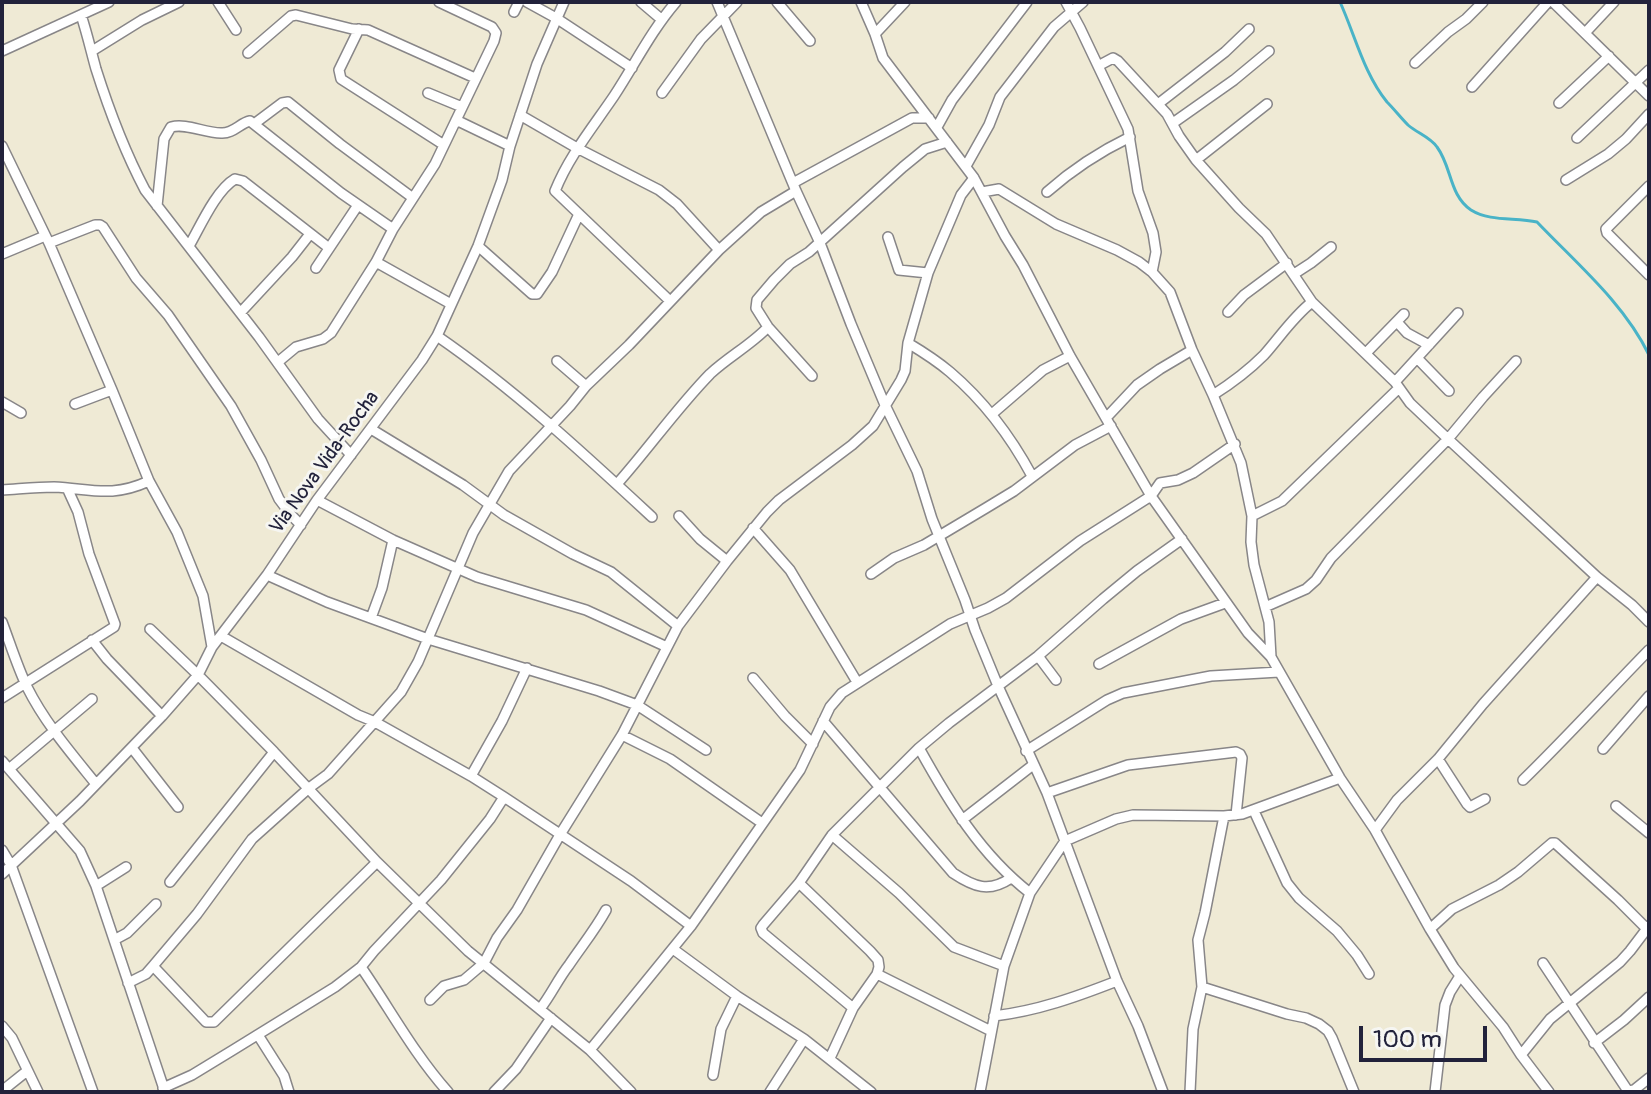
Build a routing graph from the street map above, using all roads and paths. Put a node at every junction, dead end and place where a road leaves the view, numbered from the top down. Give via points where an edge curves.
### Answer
1 (109, 2) edge
2 (179, 2) edge
3 (218, 2) edge
4 (439, 2) edge
5 (527, 2) edge
6 (564, 2) edge
7 (641, 2) edge
8 (676, 2) edge
9 (717, 2) edge
10 (737, 2) edge
11 (777, 2) edge
12 (861, 2) edge
13 (905, 2) edge
14 (1027, 2) edge
15 (1083, 2) edge
16 (1483, 2) edge
17 (1550, 2) edge
18 (1614, 2) edge
19 (1069, 6) edge
20 (81, 15) junction
21 (722, 16) junction
22 (556, 18) junction
23 (661, 19) junction
24 (359, 29) junction
25 (1249, 29) dead end
26 (236, 30) dead end
27 (1585, 33) junction
28 (875, 34) junction
29 (810, 41) dead end
30 (2, 51) edge
31 (92, 51) junction
32 (1269, 51) dead end
33 (248, 53) dead end
34 (1609, 56) junction
35 (1415, 63) dead end
36 (1098, 66) junction
37 (632, 68) junction
38 (1649, 70) edge
39 (475, 78) junction
40 (1635, 83) junction
41 (1472, 87) dead end
42 (428, 93) dead end
43 (662, 93) dead end
44 (1649, 96) edge
45 (1559, 103) dead end
46 (1158, 104) junction
47 (1267, 104) dead end
48 (462, 107) junction
49 (1649, 114) edge
50 (520, 115) junction
51 (929, 118) junction
52 (456, 120) junction
53 (1173, 123) junction
54 (254, 124) junction
55 (937, 127) junction
56 (1130, 137) junction
57 (1577, 138) dead end
58 (947, 142) junction
59 (444, 145) junction
60 (2, 146) edge
61 (510, 146) junction
62 (577, 148) junction
63 (1196, 160) junction
64 (966, 166) junction
65 (974, 178) junction
66 (1566, 180) dead end
67 (1649, 186) edge
68 (794, 187) junction
69 (982, 192) junction
70 (1047, 192) dead end
71 (413, 198) junction
72 (358, 205) junction
73 (157, 206) junction
74 (579, 214) junction
75 (393, 229) junction
76 (310, 234) junction
77 (888, 237) dead end
78 (47, 240) junction
79 (820, 243) junction
80 (189, 246) junction
81 (478, 246) junction
82 (1331, 247) dead end
83 (329, 248) junction
84 (719, 250) junction
85 (2, 254) edge
86 (376, 262) junction
87 (1287, 263) junction
88 (316, 268) dead end
89 (1152, 272) junction
90 (928, 273) junction
91 (1294, 274) junction
92 (1649, 275) edge
93 (670, 301) junction
94 (1312, 302) junction
95 (451, 304) junction
96 (241, 312) junction
97 (1228, 312) dead end
98 (1458, 313) dead end
99 (768, 327) junction
100 (437, 336) junction
101 (908, 343) junction
102 (1429, 345) junction
103 (1192, 350) junction
104 (1366, 353) junction
105 (1070, 356) junction
106 (1417, 358) junction
107 (557, 361) dead end
108 (1516, 361) dead end
109 (278, 362) junction
110 (812, 376) dead end
111 (1397, 385) junction
112 (586, 386) junction
113 (112, 390) junction
114 (1449, 391) dead end
115 (1213, 395) junction
116 (2, 402) edge
117 (75, 404) dead end
118 (885, 405) junction
119 (21, 413) dead end
120 (992, 414) junction
121 (1108, 422) junction
122 (551, 426) junction
123 (371, 429) junction
124 (1448, 439) junction
125 (1235, 444) junction
126 (351, 455) junction
127 (1032, 476) junction
128 (149, 481) junction
129 (617, 484) junction
130 (67, 488) junction
131 (2, 490) edge
132 (1151, 496) junction
133 (317, 500) junction
134 (488, 505) junction
135 (679, 516) dead end
136 (1252, 516) junction
137 (652, 517) dead end
138 (301, 525) junction
139 (753, 528) junction
140 (939, 536) junction
141 (1182, 539) junction
142 (393, 540) junction
143 (727, 561) junction
144 (457, 568) junction
145 (871, 574) dead end
146 (267, 575) junction
147 (1597, 577) junction
148 (1225, 603) junction
149 (1265, 607) junction
150 (970, 615) junction
151 (371, 618) junction
152 (2, 622) edge
153 (1649, 622) edge
154 (678, 626) junction
155 (150, 629) dead end
156 (221, 636) junction
157 (428, 639) junction
158 (92, 640) junction
159 (212, 647) junction
160 (667, 647) junction
161 (1649, 650) edge
162 (1038, 656) junction
163 (1271, 657) junction
164 (1099, 664) dead end
165 (527, 668) junction
166 (1279, 672) junction
167 (198, 675) junction
168 (753, 678) dead end
169 (1056, 680) dead end
170 (857, 682) junction
171 (25, 683) junction
172 (998, 686) junction
173 (1649, 696) edge
174 (2, 698) edge
175 (92, 699) dead end
176 (637, 705) junction
177 (162, 716) junction
178 (823, 721) junction
179 (375, 722) junction
180 (54, 732) junction
181 (622, 735) junction
182 (813, 744) junction
183 (132, 748) junction
184 (919, 748) junction
185 (1603, 749) dead end
186 (706, 750) dead end
187 (1026, 751) junction
188 (274, 752) junction
189 (1438, 759) junction
190 (5, 765) edge
191 (1033, 765) junction
192 (471, 776) junction
193 (1340, 778) junction
194 (1523, 780) dead end
195 (96, 784) junction
196 (879, 787) junction
197 (309, 788) junction
198 (1047, 793) junction
199 (504, 797) junction
200 (1485, 799) dead end
201 (1616, 806) dead end
202 (178, 807) dead end
203 (1254, 811) junction
204 (1236, 815) junction
205 (1224, 816) junction
206 (962, 820) junction
207 (57, 823) junction
208 (762, 823) junction
209 (1375, 830) junction
210 (561, 833) junction
211 (1649, 833) edge
212 (832, 835) junction
213 (1065, 841) junction
214 (2, 850) edge
215 (377, 862) junction
216 (11, 865) junction
217 (126, 867) dead end
218 (2, 874) edge
219 (1011, 878) junction
220 (170, 882) dead end
221 (799, 883) junction
222 (96, 886) junction
223 (1030, 893) junction
224 (419, 902) junction
225 (156, 904) dead end
226 (606, 910) dead end
227 (691, 926) junction
228 (1648, 928) edge
229 (1430, 929) junction
230 (114, 940) junction
231 (673, 949) junction
232 (484, 963) junction
233 (1543, 963) dead end
234 (153, 966) junction
235 (1004, 966) junction
236 (361, 967) junction
237 (877, 974) junction
238 (1369, 974) dead end
239 (1460, 976) junction
240 (1117, 981) junction
241 (128, 983) junction
242 (1202, 987) junction
243 (737, 996) junction
244 (1649, 997) edge
245 (430, 1000) dead end
246 (1569, 1002) junction
247 (853, 1008) junction
248 (540, 1009) junction
249 (994, 1016) junction
250 (551, 1018) junction
251 (2, 1026) edge
252 (991, 1031) junction
253 (258, 1035) junction
254 (804, 1039) junction
255 (1594, 1043) junction
256 (590, 1050) junction
257 (1521, 1055) junction
258 (830, 1058) junction
259 (27, 1071) junction
260 (713, 1075) dead end
261 (1649, 1078) edge
262 (164, 1090) edge
263 (2, 1091) edge
264 (38, 1092) edge
265 (93, 1092) edge
266 (289, 1092) edge
267 (448, 1092) edge
268 (494, 1092) edge
269 (631, 1092) edge
270 (770, 1092) edge
271 (871, 1092) edge
272 (980, 1092) edge
273 (1163, 1092) edge
274 (1190, 1092) edge
275 (1354, 1092) edge
276 (1435, 1092) edge
277 (1549, 1092) edge

1 - 20 street
2 - 31 street
3 - 26 street
4 - 39 street via 496,33
5 - 22 street
6 - 22 street, Via Nova Vida-Rocha
7 - 23 street
8 - 23 street
9 - 21 street
10 - 21 street
11 - 29 street
12 - 28 street
13 - 28 street
14 - 55 street
15 - 19 street
16 - 35 street
17 - 27 street
17 - 41 street
18 - 27 street
19 - 36 street
19 - 64 street via 1000,97
20 - 30 street
20 - 31 street
21 - 43 street
21 - 68 street
22 - 37 street
22 - 50 street, Via Nova Vida-Rocha
23 - 37 street
24 - 33 street via 291,16
24 - 39 street
24 - 59 street via 339,70 341,79
25 - 46 street
27 - 34 street
28 - 51 street via 883,58
31 - 73 street via 133,168
32 - 53 street
34 - 40 street
34 - 45 street
36 - 46 street via 1115,59
36 - 56 street
37 - 62 street
38 - 40 street
39 - 48 street
40 - 44 street
40 - 57 street
42 - 48 street
46 - 53 street
47 - 63 street
48 - 52 street
49 - 66 street via 1608,154
50 - 61 street, Via Nova Vida-Rocha
50 - 62 street
51 - 55 street
51 - 68 street via 912,118
52 - 59 street
52 - 61 street
53 - 63 street
54 - 71 street via 288,102
54 - 72 street
54 - 73 street via 246,121 222,134 171,127 164,139
55 - 58 street
56 - 70 street via 1089,158
56 - 89 street via 1138,191 1153,233
58 - 64 street
58 - 79 street via 925,149
59 - 71 street
60 - 78 street
61 - 81 street, Via Nova Vida-Rocha
62 - 74 street via 555,191
62 - 84 street via 659,190
63 - 87 street
64 - 65 street
65 - 69 street
65 - 90 street via 961,195
67 - 92 street via 1606,229
68 - 79 street
68 - 84 street
69 - 89 street via 999,189
69 - 105 street
71 - 75 street
72 - 75 street
72 - 83 street
73 - 80 street
74 - 81 street via 537,294
74 - 93 street
75 - 86 street
76 - 80 street via 235,179
76 - 83 street
76 - 96 street
77 - 90 street via 899,270
78 - 85 street
78 - 113 street
78 - 138 street via 103,227 231,406 279,499
79 - 99 street via 790,264 757,300
79 - 118 street
80 - 96 street
81 - 95 street, Via Nova Vida-Rocha
82 - 91 street
83 - 88 street
84 - 93 street
86 - 95 street
86 - 109 street via 327,337 302,344
87 - 91 street
87 - 97 street
89 - 103 street via 1170,292
90 - 101 street
91 - 94 street
93 - 112 street
94 - 104 street
94 - 115 street via 1251,368
95 - 100 street, Via Nova Vida-Rocha
96 - 109 street
98 - 102 street
99 - 110 street
99 - 129 street via 684,401
100 - 122 street
100 - 123 street, Via Nova Vida-Rocha
101 - 118 street via 905,371
101 - 120 street via 952,373
102 - 104 street via 1407,333 1400,318
102 - 106 street
103 - 115 street
103 - 121 street via 1137,385
104 - 111 street
105 - 120 street via 1043,370
105 - 121 street
106 - 111 street
106 - 114 street
107 - 112 street
108 - 124 street
109 - 126 street
111 - 124 street
111 - 136 street via 1282,501
112 - 122 street
113 - 117 street
113 - 128 street
115 - 125 street
116 - 119 street
118 - 139 street via 869,431 779,500
118 - 140 street via 917,471
120 - 127 street
121 - 127 street
121 - 132 street
122 - 129 street
122 - 134 street via 509,471
123 - 126 street, Via Nova Vida-Rocha
123 - 134 street
124 - 147 street
124 - 149 street via 1331,558 1316,580
125 - 132 street via 1193,473 1160,483
125 - 136 street
126 - 133 street, Via Nova Vida-Rocha
127 - 140 street
128 - 130 street via 121,491
128 - 159 street via 203,596
129 - 137 street
130 - 131 street
130 - 158 street via 115,624
132 - 141 street
132 - 150 street via 1080,541 1006,598
133 - 138 street, Via Nova Vida-Rocha
133 - 142 street
134 - 144 street
134 - 154 street via 611,572
135 - 143 street
136 - 149 street via 1254,565
138 - 146 street, Via Nova Vida-Rocha
139 - 143 street
139 - 170 street via 790,570
140 - 145 street
140 - 150 street
141 - 148 street
141 - 162 street
142 - 144 street
142 - 151 street
143 - 154 street
144 - 157 street
144 - 160 street via 586,610
146 - 151 street
146 - 156 street, Via Nova Vida-Rocha
147 - 153 street
147 - 189 street
148 - 163 street
148 - 164 street via 1181,619
149 - 163 street
150 - 170 street
150 - 172 street
151 - 157 street
152 - 171 street
154 - 160 street
155 - 167 street
156 - 159 street, Via Nova Vida-Rocha
156 - 179 street
157 - 165 street
157 - 179 street via 401,692
158 - 171 street
158 - 177 street
159 - 167 street, Via Nova Vida-Rocha
160 - 176 street
161 - 194 street
162 - 169 street
162 - 172 street
163 - 166 street
165 - 176 street
165 - 192 street
166 - 187 street via 1211,676 1123,693
166 - 193 street
167 - 177 street, Via Nova Vida-Rocha
167 - 188 street
168 - 182 street
170 - 178 street via 836,700
171 - 174 street
171 - 180 street
172 - 184 street
172 - 187 street
173 - 185 street
175 - 180 street
176 - 181 street
176 - 186 street
177 - 183 street, Via Nova Vida-Rocha
178 - 182 street
178 - 196 street
179 - 192 street
179 - 197 street
180 - 190 street
180 - 195 street
181 - 208 street via 670,759
181 - 210 street
182 - 208 street
183 - 195 street, Via Nova Vida-Rocha
183 - 202 street
184 - 196 street
184 - 206 street
187 - 191 street
188 - 197 street
188 - 220 street
189 - 200 street via 1470,807
189 - 209 street
190 - 207 street
191 - 198 street
191 - 206 street
192 - 199 street
193 - 203 street
193 - 209 street
195 - 207 street, Via Nova Vida-Rocha
196 - 212 street
196 - 219 street via 953,873 981,887
197 - 215 street
197 - 234 street via 252,839
198 - 204 street via 1128,765 1236,752 1242,758
198 - 213 street
199 - 210 street
199 - 224 street
201 - 211 street
203 - 204 street
203 - 238 street via 1287,883 1337,931
204 - 205 street
205 - 213 street via 1133,815
205 - 242 street via 1198,940
206 - 219 street
207 - 216 street, Via Nova Vida-Rocha
207 - 222 street via 80,851
208 - 227 street
209 - 229 street
210 - 227 street
210 - 232 street
212 - 221 street
212 - 235 street via 954,947
213 - 223 street
213 - 240 street
214 - 216 street
215 - 224 street
215 - 234 street via 214,1022 206,1022
216 - 218 street, Via Nova Vida-Rocha
216 - 265 street
217 - 222 street
219 - 223 street
221 - 237 street via 878,960
221 - 247 street via 763,925 763,933
222 - 230 street
223 - 235 street
224 - 232 street
224 - 236 street
225 - 230 street
226 - 248 street
227 - 231 street
228 - 229 street via 1552,843 1518,872 1452,909
228 - 246 street via 1620,962
229 - 239 street
230 - 241 street
231 - 243 street
231 - 256 street
232 - 245 street
232 - 248 street
233 - 246 street
234 - 241 street
235 - 249 street
236 - 253 street
236 - 267 street
237 - 247 street
237 - 252 street
239 - 257 street
239 - 276 street via 1445,1005
240 - 249 street via 1059,1003
240 - 273 street
241 - 262 street
242 - 274 street via 1193,1029
242 - 275 street via 1319,1024 1332,1038
243 - 254 street
243 - 260 street via 721,1029
244 - 255 street
246 - 255 street
246 - 257 street
247 - 258 street
248 - 250 street
249 - 252 street
250 - 256 street
250 - 268 street
251 - 259 street
252 - 272 street
253 - 262 street
253 - 266 street
254 - 258 street
254 - 270 street
255 - 261 street via 1628,1091
256 - 269 street
257 - 277 street
258 - 271 street
259 - 263 street
259 - 264 street

